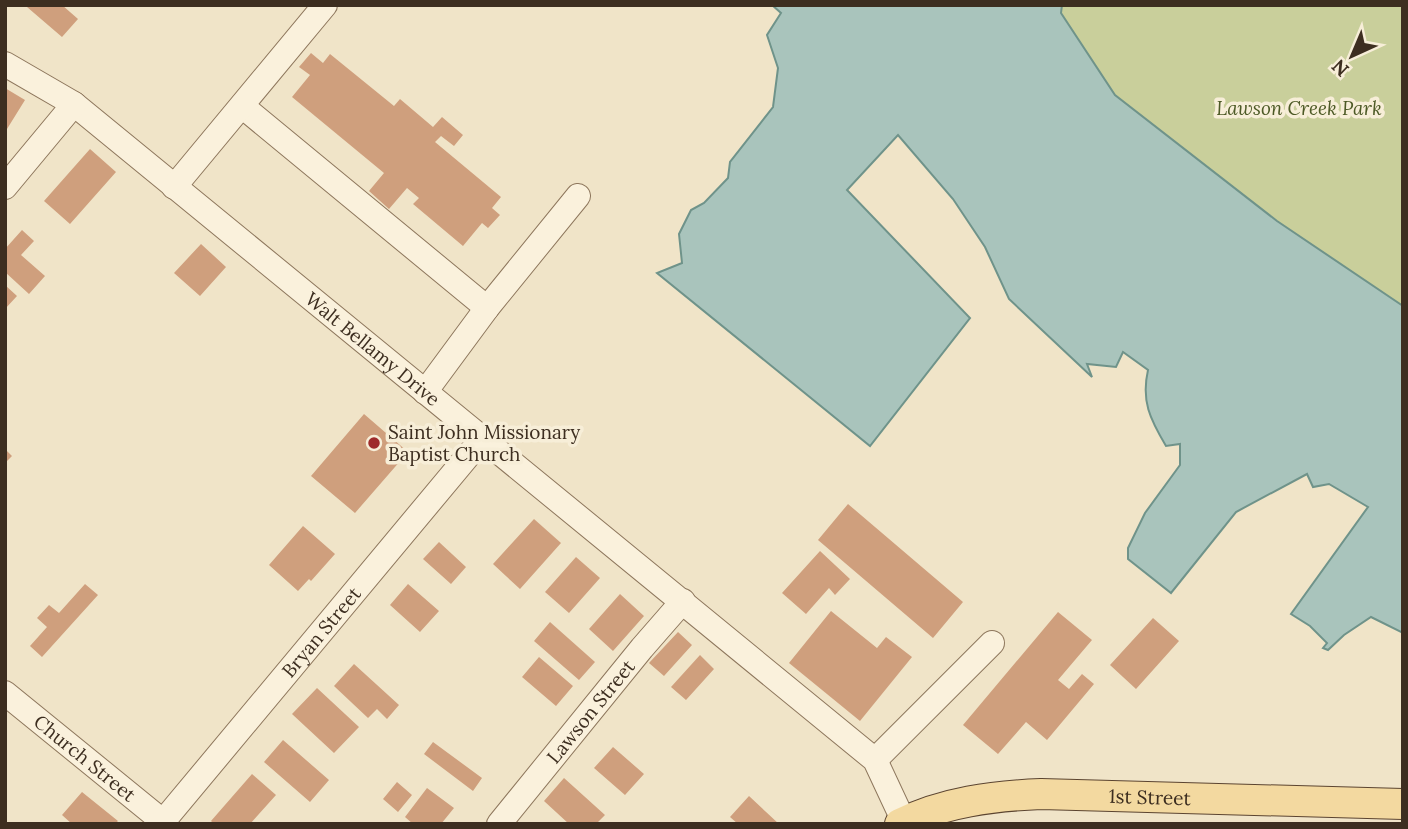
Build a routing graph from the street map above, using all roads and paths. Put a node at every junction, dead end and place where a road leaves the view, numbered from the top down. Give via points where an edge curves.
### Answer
1 (325, 5) edge
2 (5, 64) edge
3 (74, 104) junction
4 (242, 106) junction
5 (5, 187) edge
6 (174, 187) junction
7 (578, 195) dead end
8 (487, 308) junction
9 (425, 392) junction
10 (482, 439) junction
11 (683, 601) junction
12 (992, 643) dead end
13 (5, 693) edge
14 (875, 760) junction
15 (1403, 804) edge
16 (164, 823) edge
17 (902, 823) edge
18 (499, 824) edge

1 - 4 street
2 - 3 street, Walt Bellamy Drive
3 - 5 street
3 - 6 street, Walt Bellamy Drive
4 - 6 street
4 - 8 street
6 - 9 street, Walt Bellamy Drive
7 - 8 street
8 - 9 street
9 - 10 street, Walt Bellamy Drive
10 - 11 street, Walt Bellamy Drive
10 - 16 street, Bryan Street
11 - 14 street, Walt Bellamy Drive
11 - 18 street, Lawson Street
12 - 14 street
13 - 16 street, Church Street
14 - 17 street, Walt Bellamy Drive
15 - 17 main road, 1st Street via 1041,794 965,802

